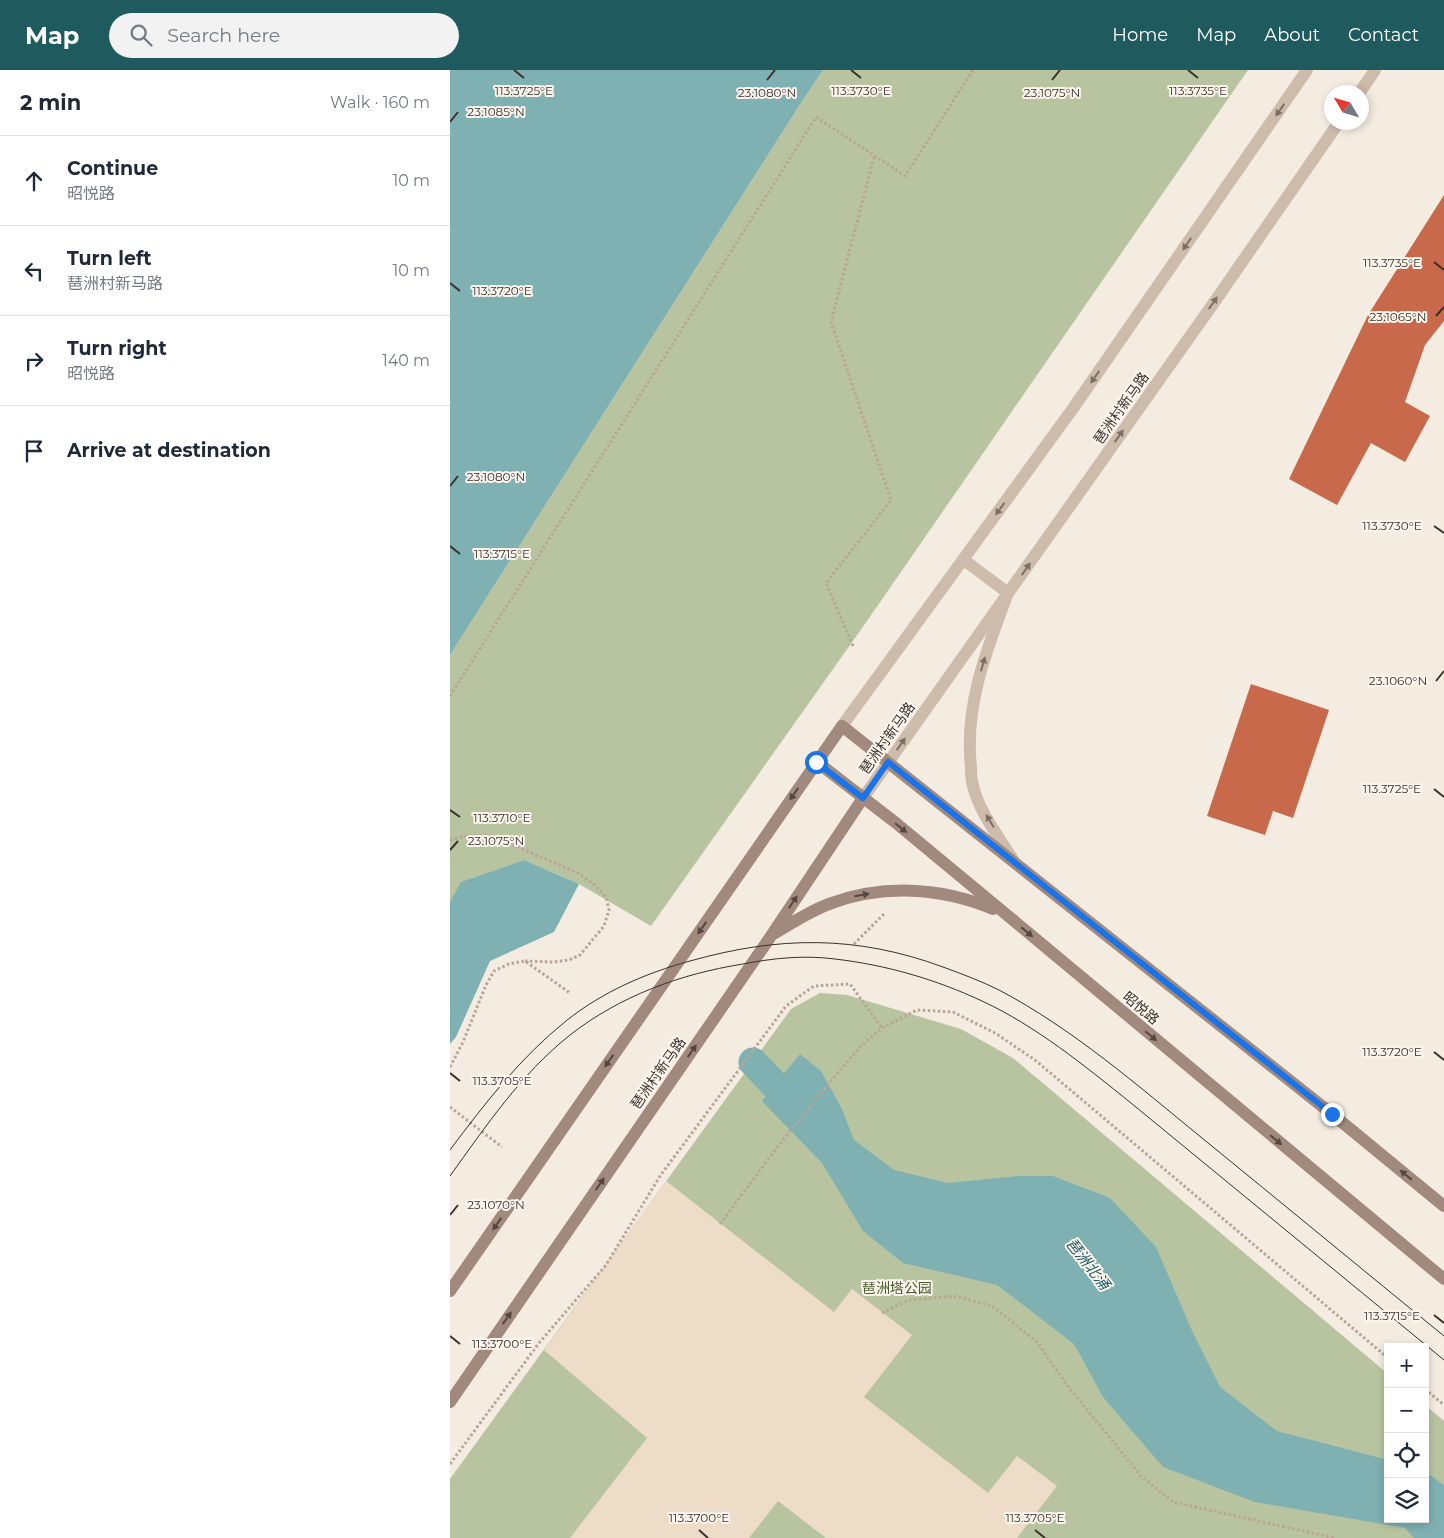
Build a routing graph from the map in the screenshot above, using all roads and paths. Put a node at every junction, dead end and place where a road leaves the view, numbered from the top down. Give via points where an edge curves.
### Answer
1 (972, 70) edge
2 (1308, 70) edge
3 (1375, 70) edge
4 (1365, 85) edge
5 (1333, 130) edge
6 (874, 157) junction
7 (964, 560) junction
8 (1008, 593) junction
9 (854, 646) dead end
10 (450, 696) edge
11 (842, 726) junction
12 (816, 762) junction
13 (888, 762) junction
14 (863, 798) junction
15 (450, 840) edge
16 (1015, 863) junction
17 (884, 914) dead end
18 (1007, 915) junction
19 (771, 936) junction
20 (854, 944) dead end
21 (525, 961) junction
22 (570, 993) dead end
23 (882, 1028) junction
24 (450, 1067) edge
25 (450, 1107) edge
26 (502, 1147) dead end
27 (1444, 1206) edge
28 (720, 1224) dead end
29 (1444, 1280) edge
30 (450, 1291) edge
31 (882, 1313) dead end
32 (1384, 1355) edge
33 (1429, 1393) edge
34 (450, 1402) edge
35 (1444, 1405) edge
36 (450, 1464) edge
37 (1336, 1538) edge

1 - 6 path via 905,176
2 -> 7 street
3 - 4 street
8 -> 5 street, 琶洲村新马路
6 - 9 path via 831,322 890,500 826,583
6 - 10 path via 816,118
7 - 8 street
7 - 11 street
13 -> 8 street, 琶洲村新马路
16 -> 8 street via 982,809 973,786 970,756 970,724 976,687
11 - 12 main road
11 - 13 main road
12 - 14 main road, 昭悦路
12 -> 30 main road
13 - 14 street, 琶洲村新马路
13 - 16 main road
14 -> 18 main road, 昭悦路
19 -> 14 main road, 琶洲村新马路
15 - 21 path via 489,835 578,873 606,897 609,910 604,926 580,955 553,962
27 -> 16 main road
17 - 20 path
19 -> 18 main road via 827,904 882,891 919,891 955,896
18 -> 29 main road, 昭悦路
34 -> 19 main road, 琶洲村新马路
21 - 22 path
21 - 24 path via 494,971
23 - 28 path via 841,1069
23 - 32 path via 917,1010 926,1010 953,1012 995,1033 1035,1060
23 - 36 path via 850,984 814,986 786,1006 660,1176 606,1265 539,1343
25 - 26 path
31 - 37 path via 909,1300 954,1296 992,1306 1037,1342 1072,1392 1135,1469 1173,1502
33 - 35 path

